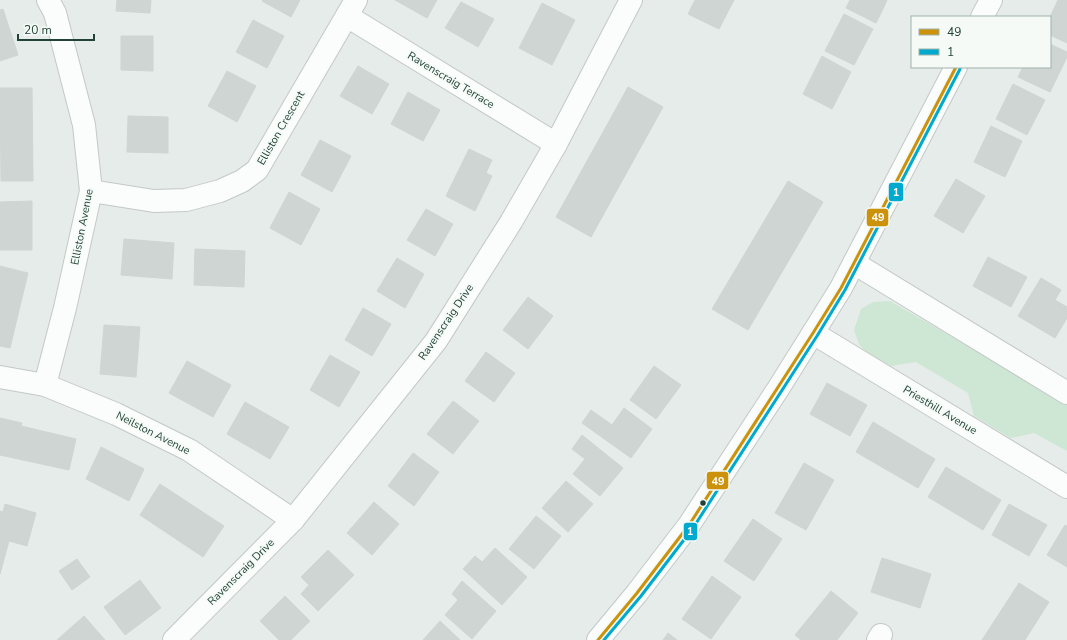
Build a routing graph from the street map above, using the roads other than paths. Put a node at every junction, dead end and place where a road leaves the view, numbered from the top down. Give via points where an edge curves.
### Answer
1 (631, 0) edge
2 (991, 0) edge
3 (54, 4) edge
4 (351, 8) edge
5 (983, 16) edge
6 (955, 68) edge
7 (556, 144) junction
8 (91, 191) junction
9 (854, 263) junction
10 (813, 333) junction
11 (0, 378) edge
12 (45, 385) junction
13 (1067, 393) edge
14 (1067, 487) edge
15 (293, 520) junction
16 (174, 640) edge
17 (598, 640) edge

1 - 7 street, Ravenscraig Drive
2 - 5 street
3 - 8 street, Elliston Avenue via 84,125
4 - 7 street, Ravenscraig Terrace
4 - 8 street, Elliston Crescent via 256,170 242,181 220,191 186,200 154,201
6 - 9 street
7 - 15 street, Ravenscraig Drive via 436,342
8 - 12 street, Elliston Avenue
9 - 10 street
9 - 13 street
10 - 14 street, Priesthill Avenue
10 - 17 street via 689,525
11 - 12 street, Neilston Avenue
12 - 15 street, Neilston Avenue via 116,414 189,450
15 - 16 street, Ravenscraig Drive

